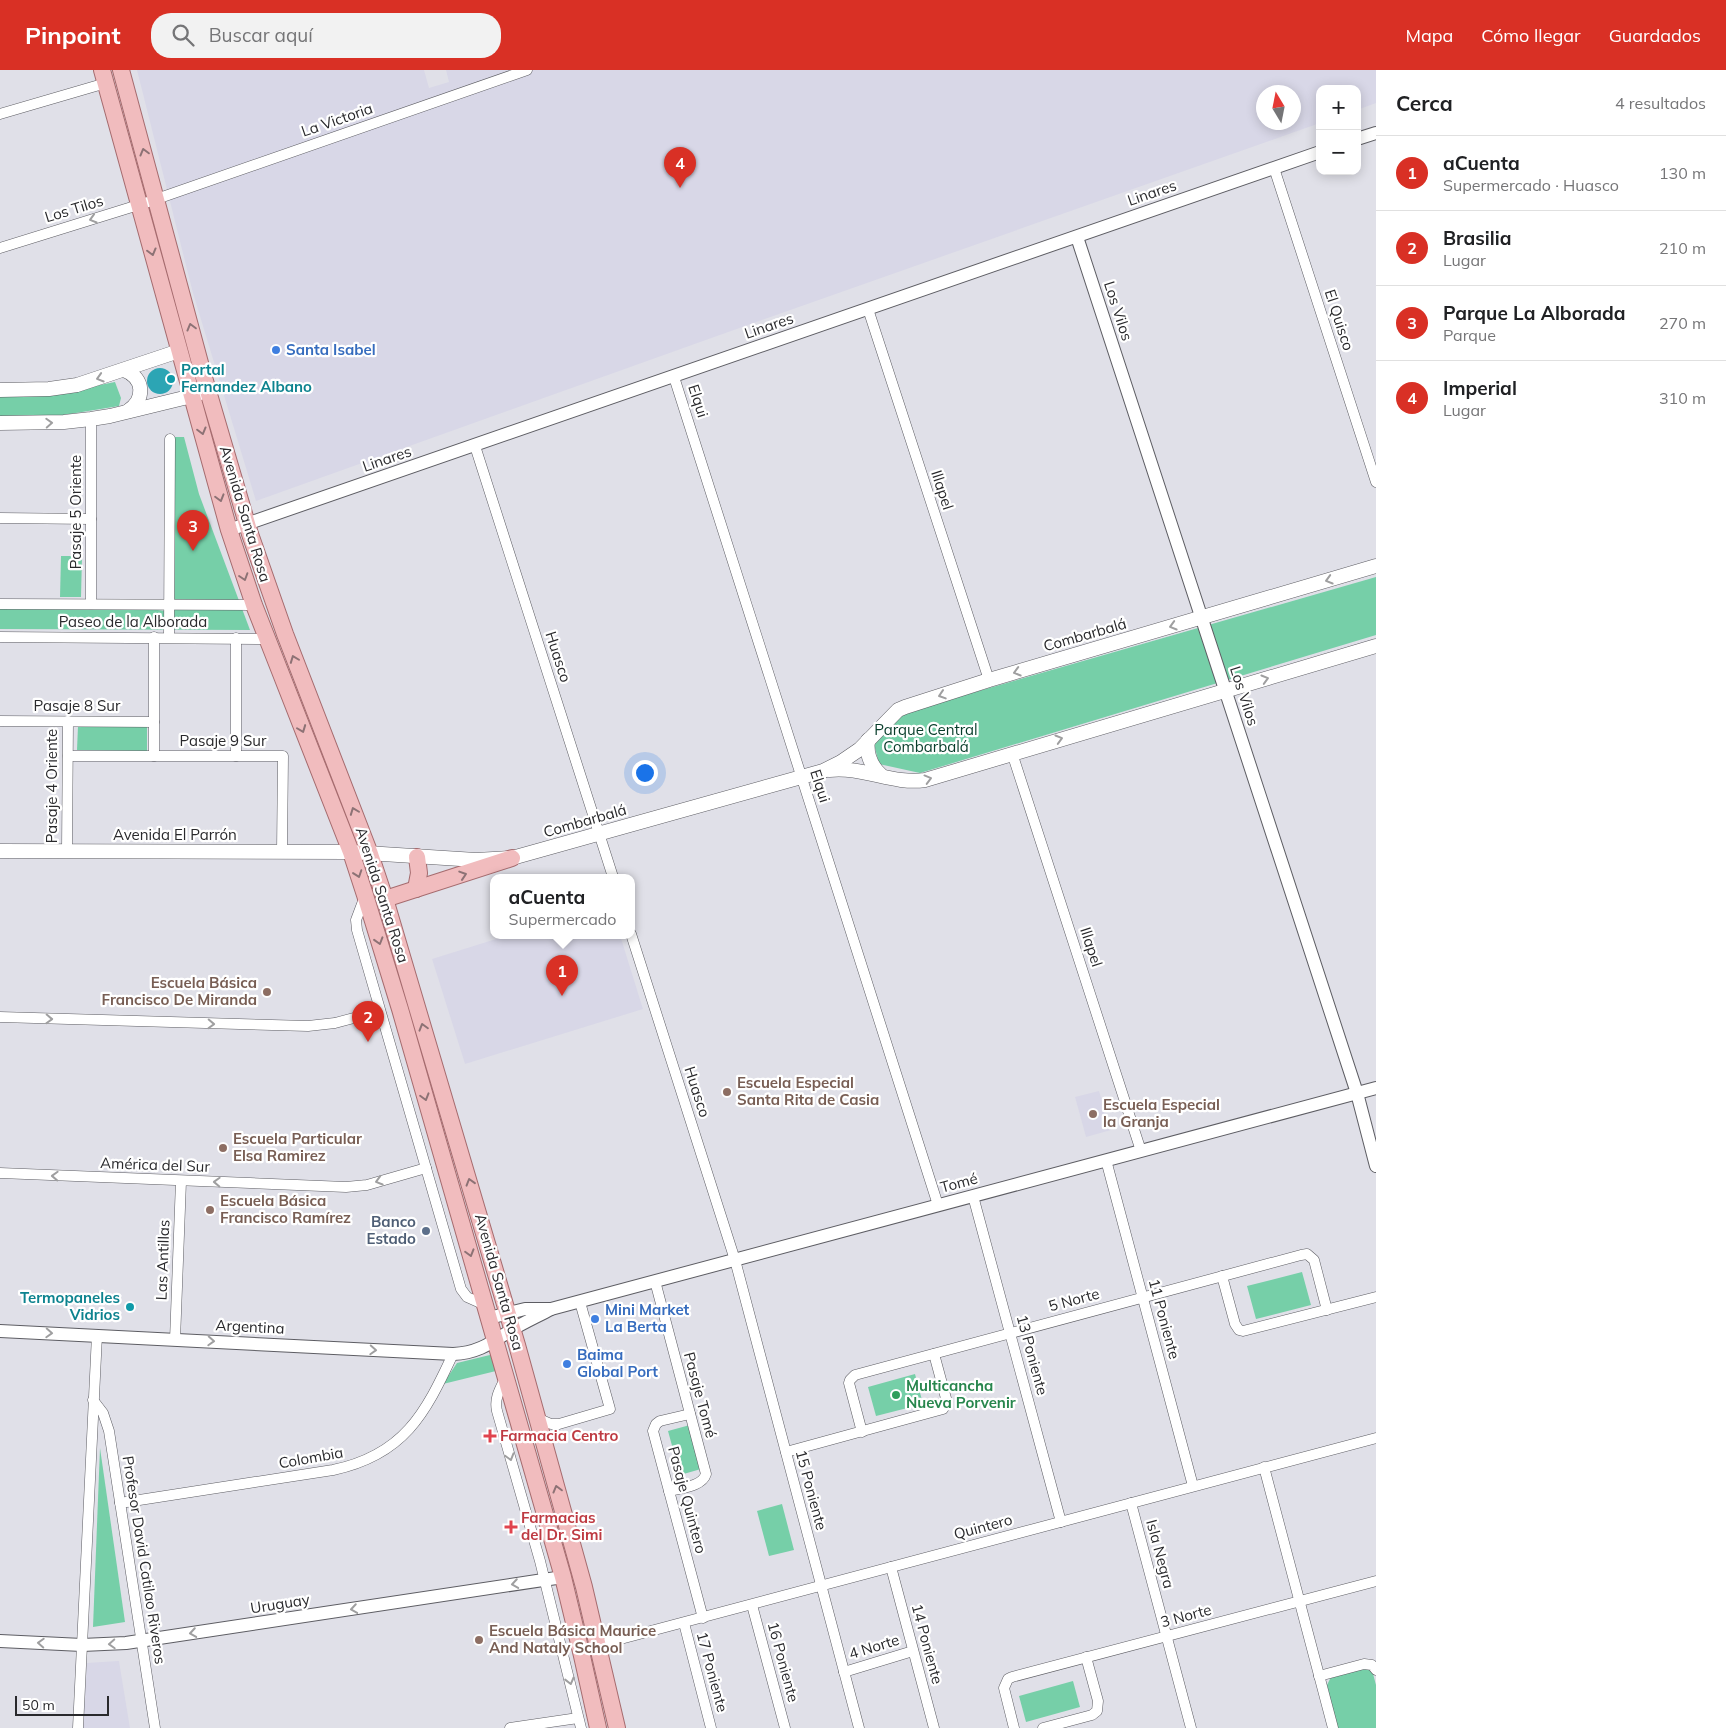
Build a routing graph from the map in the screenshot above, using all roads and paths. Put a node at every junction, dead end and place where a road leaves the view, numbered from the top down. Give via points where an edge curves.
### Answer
1 (121, 70) edge
2 (527, 70) edge
3 (104, 76) edge
4 (0, 114) edge
5 (1376, 133) edge
6 (1361, 138) edge
7 (1316, 153) edge
8 (1274, 168) junction
9 (157, 199) junction
10 (139, 205) junction
11 (1076, 237) junction
12 (0, 248) edge
13 (868, 309) junction
14 (180, 351) junction
15 (124, 370) junction
16 (674, 377) junction
17 (205, 380) junction
18 (0, 390) edge
19 (192, 396) junction
20 (128, 412) junction
21 (91, 419) junction
22 (0, 423) edge
23 (170, 439) dead end
24 (475, 446) junction
25 (1376, 482) edge
26 (0, 518) edge
27 (91, 519) junction
28 (248, 524) junction
29 (230, 530) junction
30 (1376, 566) edge
31 (0, 604) edge
32 (91, 604) junction
33 (169, 605) junction
34 (254, 605) junction
35 (1201, 618) junction
36 (0, 637) edge
37 (154, 637) junction
38 (169, 637) junction
39 (236, 638) junction
40 (267, 638) junction
41 (1376, 646) edge
42 (989, 680) junction
43 (1225, 690) junction
44 (0, 721) edge
45 (68, 721) junction
46 (154, 722) junction
47 (868, 740) junction
48 (1012, 753) junction
49 (68, 756) junction
50 (154, 756) junction
51 (236, 756) junction
52 (823, 771) junction
53 (881, 776) junction
54 (802, 777) junction
55 (599, 834) junction
56 (0, 851) edge
57 (67, 851) junction
58 (282, 852) junction
59 (350, 852) junction
60 (370, 854) junction
61 (417, 856) junction
62 (512, 858) junction
63 (612, 874) edge
64 (416, 889) junction
65 (365, 895) junction
66 (386, 899) junction
67 (633, 939) edge
68 (380, 1011) junction
69 (0, 1017) edge
70 (1376, 1088) edge
71 (1357, 1093) junction
72 (1141, 1151) junction
73 (1106, 1160) junction
74 (1376, 1166) edge
75 (426, 1168) junction
76 (0, 1173) edge
77 (181, 1181) junction
78 (974, 1196) junction
79 (938, 1205) junction
80 (735, 1260) junction
81 (1222, 1276) junction
82 (654, 1281) junction
83 (1376, 1297) edge
84 (1142, 1298) junction
85 (580, 1302) junction
86 (551, 1309) junction
87 (1327, 1310) junction
88 (487, 1312) junction
89 (508, 1313) junction
90 (513, 1329) junction
91 (0, 1331) edge
92 (1010, 1333) junction
93 (97, 1335) junction
94 (175, 1340) junction
95 (496, 1341) junction
96 (453, 1354) junction
97 (934, 1354) junction
98 (506, 1377) junction
99 (94, 1400) junction
100 (690, 1414) junction
101 (537, 1418) junction
102 (559, 1424) junction
103 (862, 1432) junction
104 (1376, 1438) edge
105 (543, 1439) junction
106 (786, 1452) junction
107 (1264, 1467) junction
108 (1193, 1486) junction
109 (669, 1491) junction
110 (120, 1503) junction
111 (1131, 1503) junction
112 (1061, 1522) junction
113 (891, 1567) junction
114 (563, 1577) junction
115 (544, 1579) junction
116 (1376, 1581) edge
117 (821, 1586) junction
118 (584, 1587) junction
119 (1300, 1601) junction
120 (752, 1605) junction
121 (703, 1618) junction
122 (684, 1623) junction
123 (1166, 1636) junction
124 (0, 1641) edge
125 (142, 1641) junction
126 (82, 1645) junction
127 (598, 1645) junction
128 (913, 1651) junction
129 (1086, 1658) junction
130 (1376, 1670) edge
131 (844, 1672) junction
132 (1319, 1676) junction
133 (580, 1723) edge
134 (78, 1728) edge
135 (155, 1728) edge
136 (510, 1728) edge
137 (598, 1728) edge
138 (617, 1728) edge
139 (711, 1728) edge
140 (785, 1728) edge
141 (859, 1728) edge
142 (934, 1728) edge
143 (1014, 1728) edge
144 (1043, 1728) edge
145 (1191, 1728) edge
146 (1333, 1728) edge

9 -> 1 main road, Avenida Santa Rosa
2 - 9 street, La Victoria
3 - 4 street
3 - 10 main road, Avenida Santa Rosa
5 - 6 street
7 - 8 street, Linares
8 - 11 street, Linares
8 - 25 street, El Quisco
9 - 10 street, Los Tilos
17 -> 9 main road, Avenida Santa Rosa
10 -> 12 street, Los Tilos
10 -> 14 main road, Avenida Santa Rosa
11 - 13 street, Linares
11 - 35 street, Los Vilos
13 - 16 street, Linares
13 - 42 street, Illapel
14 - 15 main road
14 - 17 main road
14 - 19 main road, Avenida Santa Rosa
15 -> 18 main road via 76,385
15 - 20 main road via 136,378 141,392 139,401
16 - 24 street, Linares
16 - 54 street, Elqui
17 - 19 main road via 200,393
17 - 28 main road, Avenida Santa Rosa
19 - 20 main road
19 -> 29 main road, Avenida Santa Rosa
20 - 21 main road
22 -> 21 main road
21 - 27 street, Pasaje 5 Oriente
23 - 33 street
24 - 28 street, Linares
24 - 55 street, Huasco
26 - 27 street
27 - 32 street, Pasaje 5 Oriente
28 - 29 street, Linares
60 -> 28 main road, Avenida Santa Rosa via 285,634
29 -> 34 main road, Avenida Santa Rosa
30 -> 35 main road, Combarbalá
31 - 32 street, Paseo de la Alborada
32 - 33 street, Paseo de la Alborada
33 - 34 street, Paseo de la Alborada
33 - 38 street
34 - 40 main road, Avenida Santa Rosa
35 -> 42 main road, Combarbalá
35 - 43 street, Los Vilos
36 - 37 street, Paseo de la Alborada
37 - 38 street, Paseo de la Alborada
37 - 46 street
38 - 39 street, Paseo de la Alborada
39 - 40 street, Paseo de la Alborada
39 - 51 street
40 -> 59 main road, Avenida Santa Rosa
43 -> 41 main road, Combarbalá
42 -> 47 main road, Combarbalá via 898,710
48 -> 43 main road, Combarbalá
43 - 71 street, Los Vilos
44 - 45 street, Pasaje 8 Sur
45 - 46 street, Pasaje 8 Sur
45 - 49 street, Pasaje 4 Oriente
46 - 50 street
47 - 52 main road, Combarbalá via 850,757
47 - 53 main road via 868,758
53 -> 48 main road, Combarbalá via 925,780
48 - 72 street, Illapel
49 - 50 street, Pasaje 9 Sur
49 - 57 street, Pasaje 4 Oriente
50 - 51 street, Pasaje 9 Sur
51 - 58 street, Pasaje 9 Sur via 283,756
52 - 53 main road, Combarbalá via 854,770
52 - 54 main road, Combarbalá
54 - 55 main road, Combarbalá
54 - 79 street, Elqui
55 - 62 main road, Combarbalá
55 - 63 street, Huasco
56 - 57 main road, Avenida El Parrón
57 - 58 main road, Avenida El Parrón
58 - 59 main road, Avenida El Parrón
59 - 60 main road, Combarbalá
59 -> 65 main road, Avenida Santa Rosa
60 - 61 main road, Combarbalá
60 - 66 main road, Avenida Santa Rosa
61 - 62 main road, Combarbalá via 476,860
61 - 64 main road via 419,873
64 -> 62 main road
64 - 66 main road
65 - 68 street, Avenida Santa Rosa via 356,925
65 -> 88 main road, Avenida Santa Rosa
89 -> 66 main road, Avenida Santa Rosa
67 - 80 street, Huasco
69 -> 68 street via 308,1026 335,1023
68 - 75 street, Avenida Santa Rosa
70 - 71 street, Tomé
71 - 72 street, Tomé
71 - 74 street, Los Vilos
72 - 73 street, Tomé
73 - 78 street, Tomé
73 - 84 street, 11 Poniente
75 -> 77 street, América del Sur via 356,1187
75 - 88 street, Avenida Santa Rosa via 463,1292
77 -> 76 street, América del Sur
77 - 94 street, Las Antillas
78 - 79 street, Tomé
78 - 92 street, 13 Poniente
79 - 80 street, Tomé
80 - 82 street, Tomé
80 - 106 street, 15 Poniente
81 - 84 street, 5 Norte
81 - 87 street via 1239,1330
81 - 87 street, 5 Norte via 1307,1254 1314,1260
82 - 85 street, Tomé
82 - 100 street, Pasaje Tomé
83 - 87 street
84 - 92 street, 5 Norte
84 - 108 street, 11 Poniente
85 - 86 street, Tomé
85 - 102 street via 610,1409
86 - 89 street, Tomé
86 - 90 street, Tomé
88 - 89 street, Tomé
88 - 95 main road, Avenida Santa Rosa
89 - 90 main road, Avenida Santa Rosa
90 - 95 street, Tomé
90 - 101 main road, Avenida Santa Rosa
91 -> 93 street, Argentina
92 - 97 street, 5 Norte
92 - 112 street, 13 Poniente
93 - 94 street, Argentina
93 - 99 street
94 -> 96 street, Argentina
95 - 96 street, Argentina via 478,1350
95 - 98 main road, Avenida Santa Rosa
96 - 110 street, Colombia via 434,1394 413,1426 391,1446 368,1460 333,1470
97 - 103 street via 947,1398 946,1406
97 - 103 street, 5 Norte via 852,1377 849,1383
98 - 114 main road, Avenida Santa Rosa
98 -> 115 street via 497,1395 497,1411
99 - 110 street, Profesor David Catilao Riveros via 109,1431
99 - 126 street
100 - 109 street, Pasaje Tomé via 705,1478 699,1483
100 - 109 street, Pasaje Quintero via 660,1421 654,1427
101 - 102 street
101 - 105 main road, Avenida Santa Rosa
102 - 105 street
103 - 106 street
104 - 107 street, Quintero
118 -> 105 main road, Avenida Santa Rosa
106 - 117 street, 15 Poniente
107 - 108 street, Quintero
107 - 119 street
108 - 111 street, Quintero
109 - 121 street, Pasaje Quintero
110 - 125 street, Profesor David Catilao Riveros
111 - 112 street, Quintero
111 - 123 street, Isla Negra
112 - 113 street, Quintero
113 - 117 street, Quintero
113 - 128 street, 14 Poniente
114 - 115 street, Uruguay
114 - 118 main road
114 - 137 main road, Avenida Santa Rosa
115 -> 125 street, Uruguay
115 -> 133 street
116 - 119 street, 3 Norte
117 - 120 street, Quintero
117 - 131 street, 15 Poniente
118 - 127 main road, Avenida Santa Rosa
119 - 123 street, 3 Norte
119 - 132 street
120 - 121 street, Quintero
120 - 140 street, 16 Poniente
121 - 122 street, Quintero
122 - 127 street, Quintero
122 - 139 street, 17 Poniente
123 - 129 street, 3 Norte
123 - 145 street, Isla Negra
126 -> 124 street, Uruguay
125 -> 126 street, Uruguay
125 - 135 street, Profesor David Catilao Riveros
126 - 134 street
127 - 138 main road, Avenida Santa Rosa
128 - 131 street, 4 Norte
128 - 142 street, 14 Poniente
129 - 143 street, 3 Norte via 1012,1677 1005,1683 1004,1692
129 - 144 street via 1098,1701 1097,1710 1090,1716
130 - 132 street via 1372,1665 1364,1664
131 - 141 street, 15 Poniente
132 - 146 street
133 - 136 street

